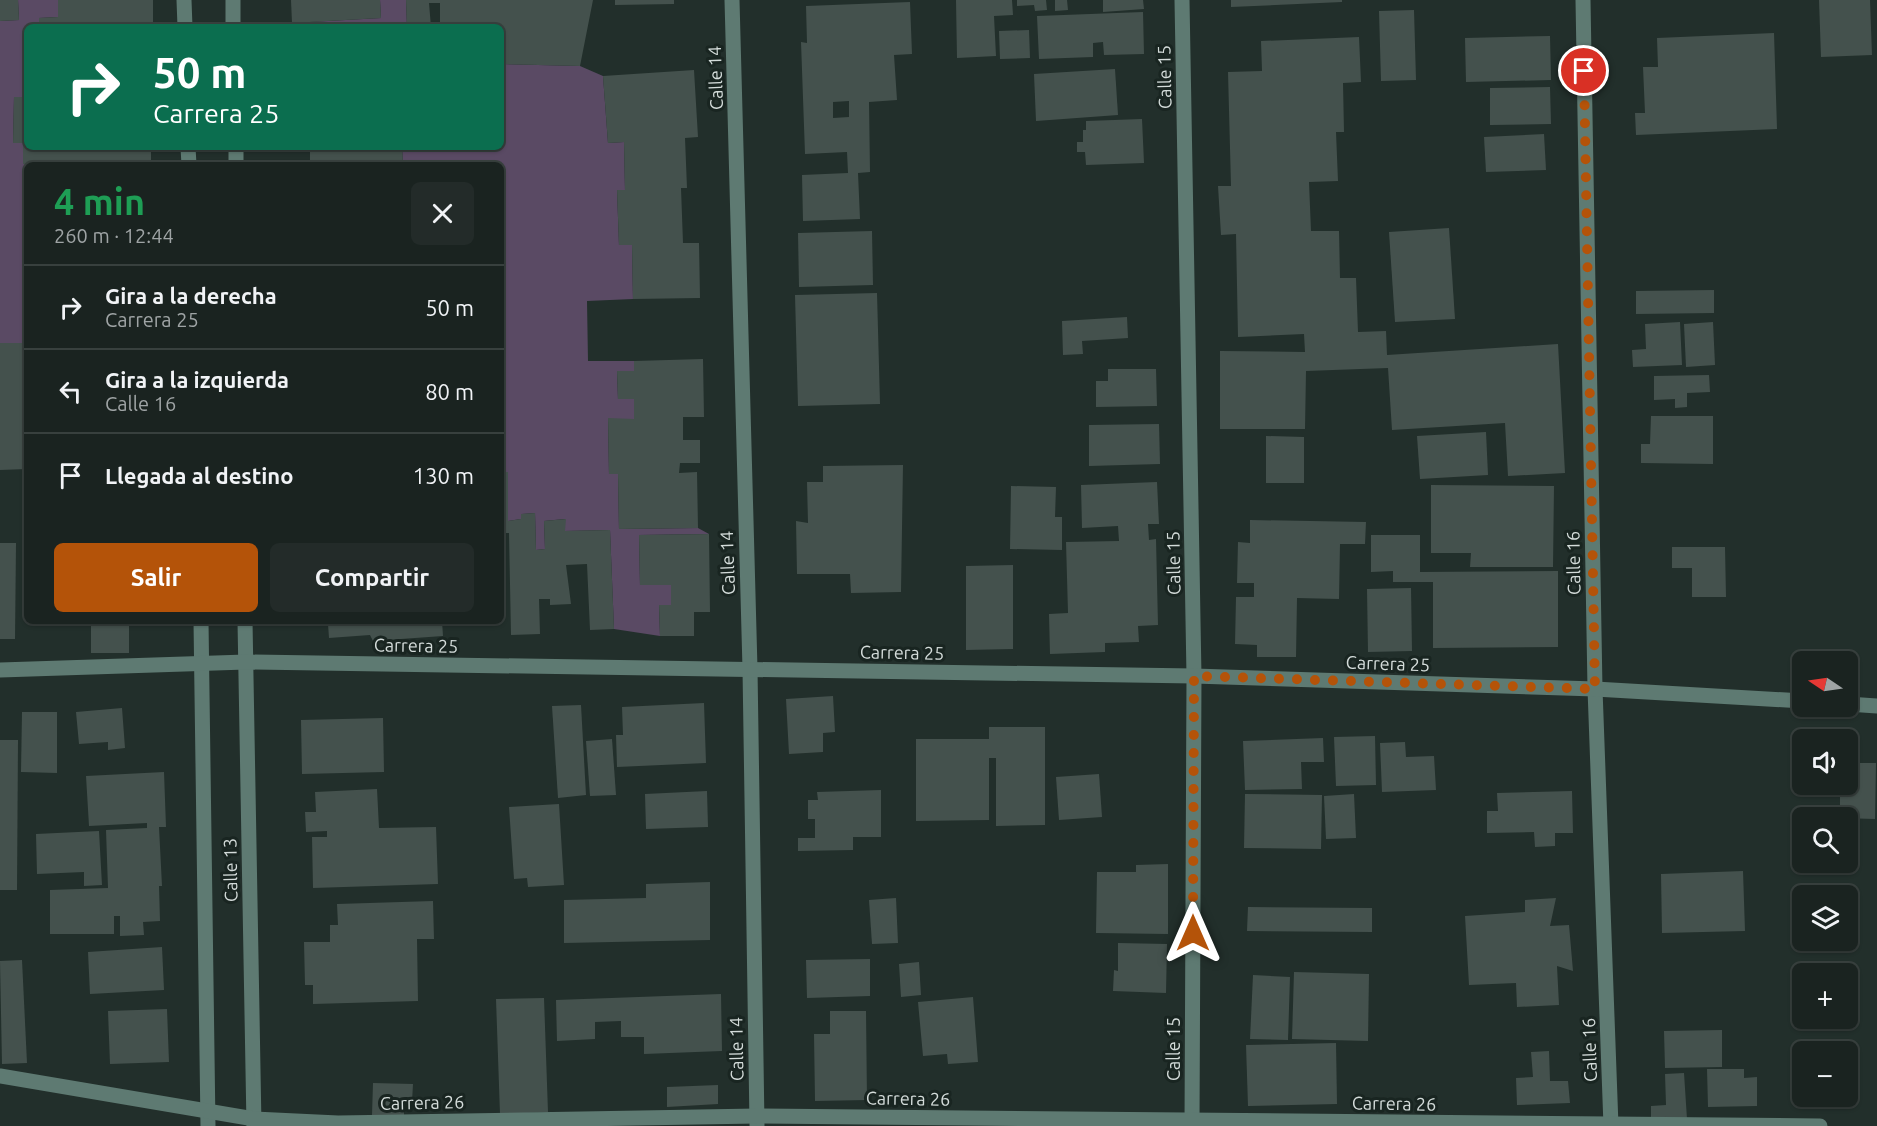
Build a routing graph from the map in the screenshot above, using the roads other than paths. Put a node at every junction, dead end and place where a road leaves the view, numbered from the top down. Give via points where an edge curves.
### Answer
1 (184, 0) edge
2 (233, 0) edge
3 (732, 0) edge
4 (1182, 0) edge
5 (1583, 0) edge
6 (185, 24) edge
7 (233, 24) edge
8 (201, 624) edge
9 (245, 624) edge
10 (246, 662) junction
11 (202, 664) junction
12 (750, 669) junction
13 (0, 670) edge
14 (1194, 676) junction
15 (1595, 689) junction
16 (1792, 700) edge
17 (1858, 705) edge
18 (1877, 706) edge
19 (0, 1076) edge
20 (208, 1118) edge
21 (757, 1121) edge
22 (254, 1123) edge
23 (512, 1123) edge
24 (1192, 1123) edge
25 (1611, 1125) edge
26 (1820, 1126) edge

1 - 6 street
2 - 7 street
3 - 12 street, Calle 14
4 - 14 street, Calle 15
5 - 15 street, Calle 16
8 - 11 street, Calle 13
9 - 10 street, Calle 13
10 - 11 street, Carrera 25
10 - 12 street, Carrera 25
10 - 22 street, Calle 13
11 - 13 street, Carrera 25
11 - 20 street, Calle 13
12 - 14 street, Carrera 25
12 - 21 street, Calle 14
14 - 15 street, Carrera 25
14 - 24 street, Calle 15
15 - 16 street, Carrera 25
15 - 25 street, Calle 16
17 - 18 street
19 - 20 street, Carrera 26
20 - 22 street, Carrera 26
21 - 23 street, Carrera 26
21 - 24 street, Carrera 26
22 - 23 street, Carrera 26
24 - 25 street, Carrera 26
25 - 26 street, Carrera 26

